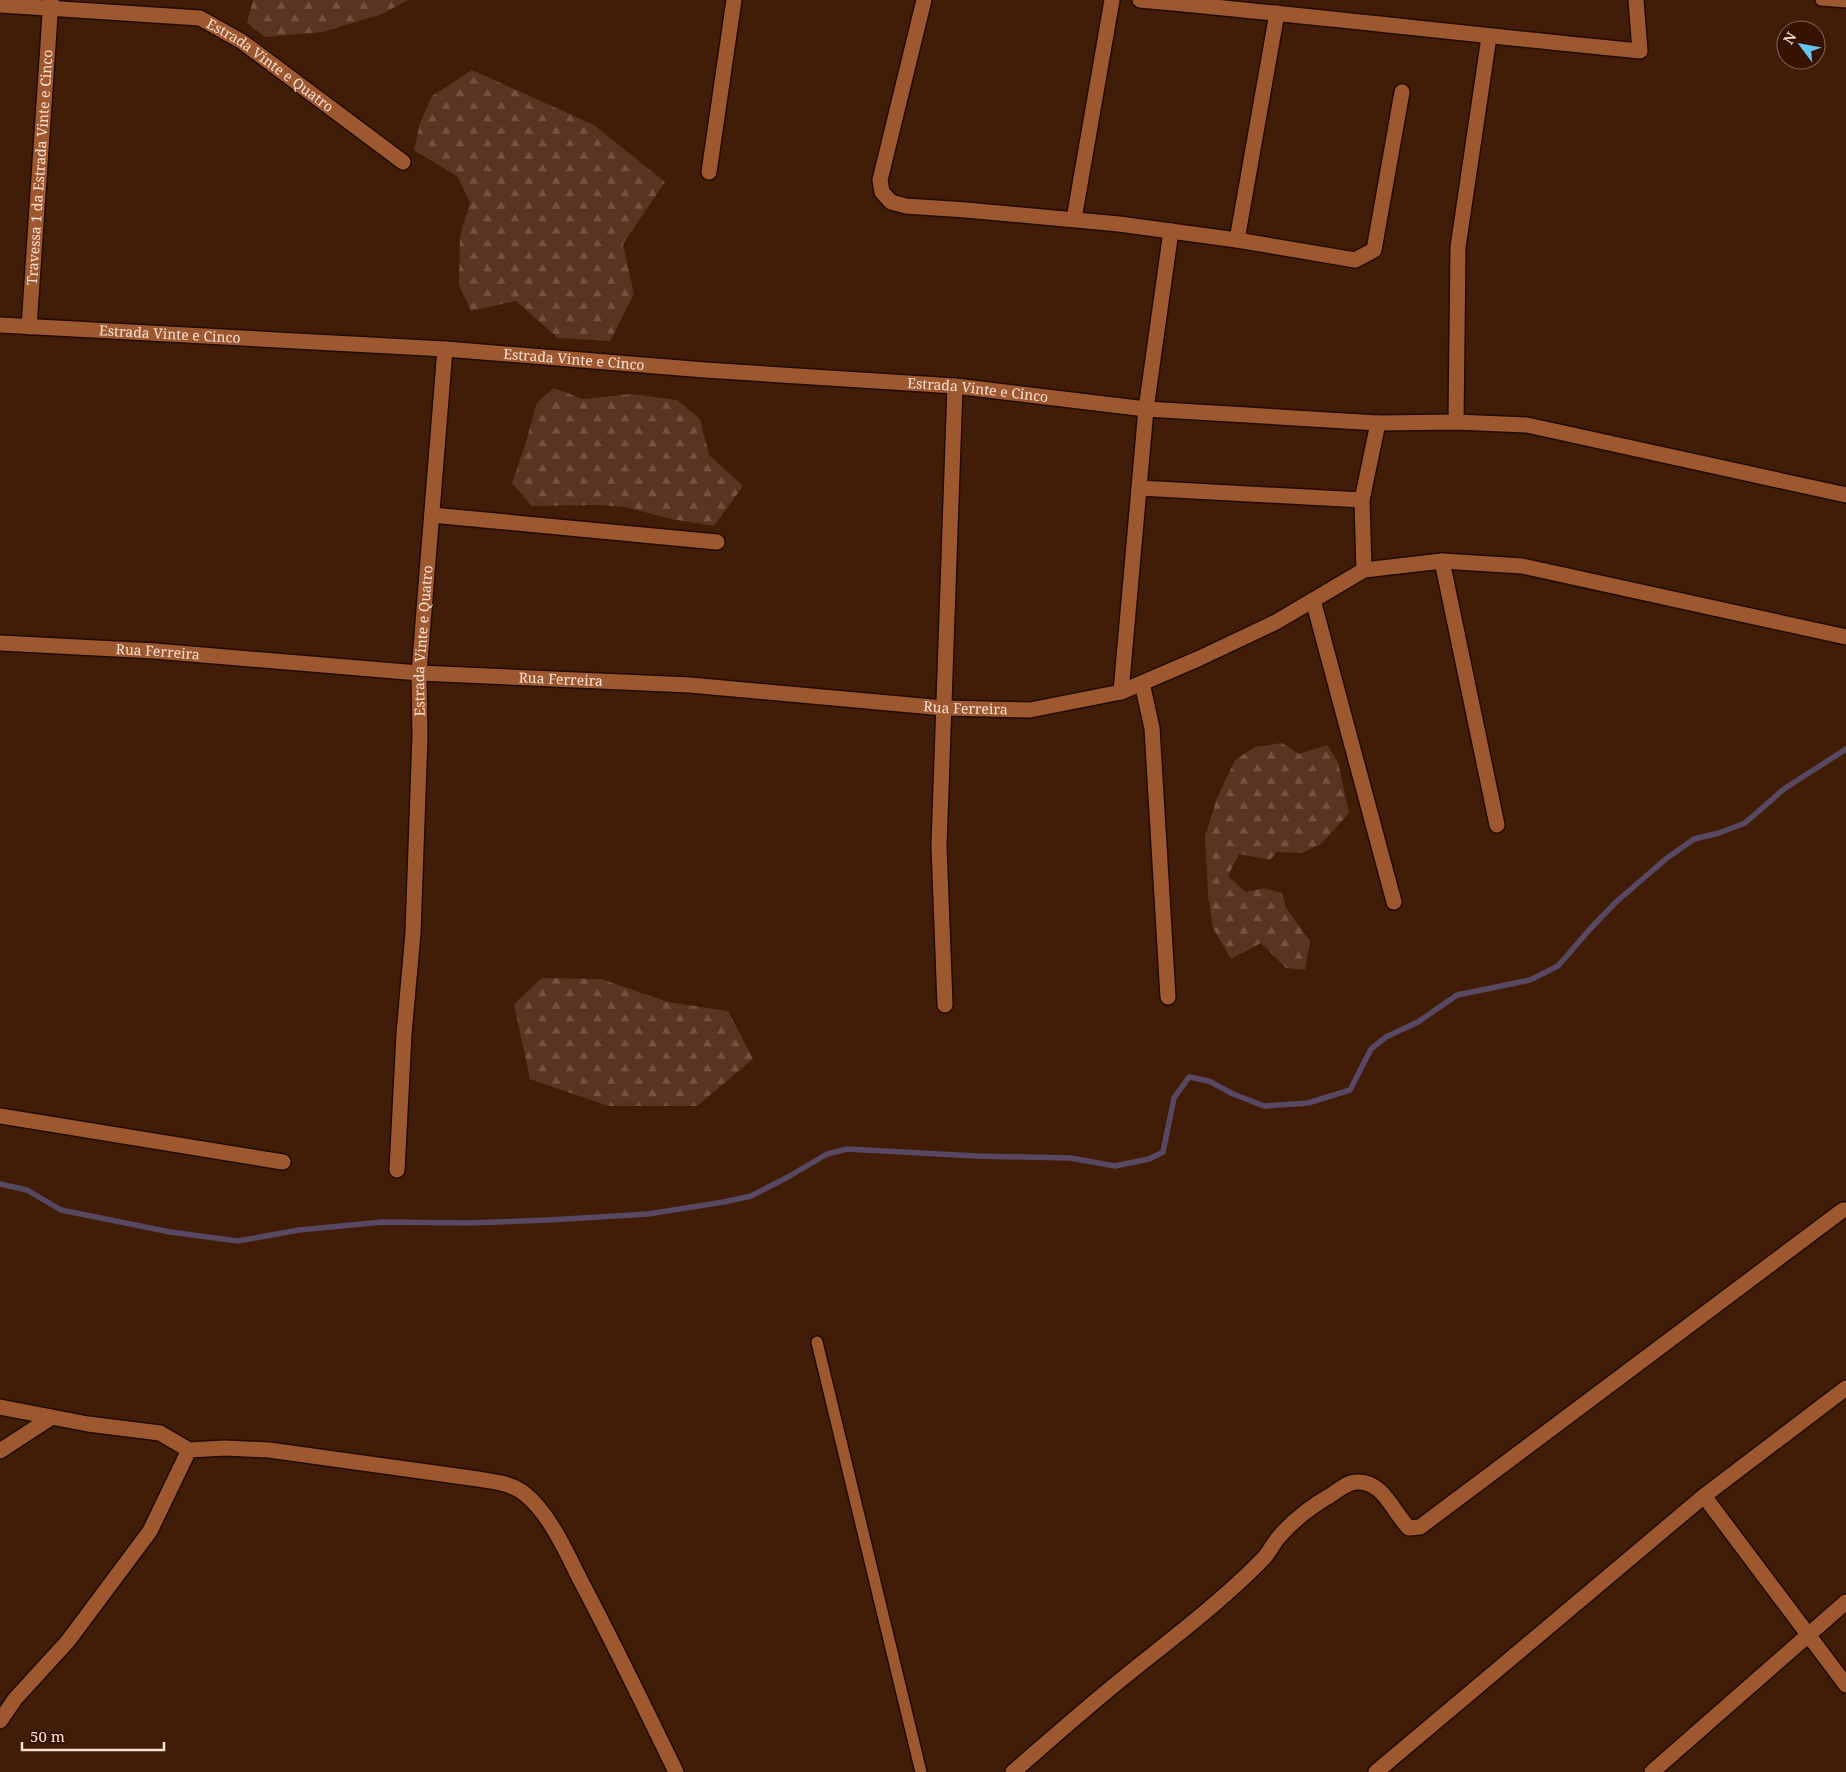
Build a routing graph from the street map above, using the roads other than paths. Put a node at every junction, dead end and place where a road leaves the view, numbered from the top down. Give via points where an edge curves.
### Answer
1 (734, 0) edge
2 (924, 0) edge
3 (1112, 0) edge
4 (1140, 0) edge
5 (1636, 0) edge
6 (1821, 0) edge
7 (1846, 2) edge
8 (51, 4) edge
9 (0, 5) edge
10 (1277, 13) junction
11 (1489, 37) junction
12 (1402, 92) dead end
13 (403, 162) dead end
14 (709, 172) dead end
15 (1074, 219) junction
16 (1171, 231) junction
17 (1237, 240) junction
18 (0, 325) edge
19 (29, 327) junction
20 (445, 349) junction
21 (955, 386) junction
22 (1146, 409) junction
23 (1456, 422) junction
24 (1378, 423) junction
25 (1139, 488) junction
26 (1846, 495) edge
27 (1362, 500) junction
28 (432, 515) junction
29 (717, 542) dead end
30 (1442, 562) junction
31 (1364, 570) junction
32 (1313, 600) junction
33 (1846, 637) edge
34 (0, 643) edge
35 (419, 673) junction
36 (1142, 683) junction
37 (1121, 692) junction
38 (944, 708) junction
39 (1497, 825) dead end
40 (1394, 902) dead end
41 (1168, 997) dead end
42 (945, 1005) dead end
43 (0, 1116) edge
44 (283, 1162) dead end
45 (396, 1170) dead end
46 (1843, 1210) dead end
47 (817, 1342) dead end
48 (1846, 1388) edge
49 (0, 1407) edge
50 (52, 1417) junction
51 (189, 1450) junction
52 (0, 1451) edge
53 (1704, 1496) junction
54 (1846, 1602) edge
55 (1807, 1635) junction
56 (1846, 1685) edge
57 (0, 1721) edge
58 (676, 1772) edge
59 (921, 1772) edge
60 (1012, 1772) edge
61 (1376, 1772) edge
62 (1652, 1772) edge

1 - 14 street
2 - 15 street via 880,180 882,192 891,202 906,206
3 - 15 street
4 - 10 street
5 - 11 street via 1640,51
6 - 7 lane
8 - 9 street, Estrada Vinte e Quatro
8 - 13 street, Estrada Vinte e Quatro via 200,18 241,41
8 - 19 street, Travessa 1 da Estrada Vinte e Cinco
10 - 11 street
10 - 17 street
11 - 23 street via 1458,247
12 - 17 street via 1374,250 1355,260
15 - 16 street
16 - 17 street
16 - 22 street
18 - 19 street, Estrada Vinte e Cinco
19 - 20 street, Estrada Vinte e Cinco
20 - 21 street, Estrada Vinte e Cinco
20 - 28 street, Estrada Vinte e Quatro
21 - 22 street, Estrada Vinte e Cinco
21 - 38 street
22 - 24 street, Estrada Vinte e Cinco
22 - 25 street
23 - 24 street, Estrada Vinte e Cinco
23 - 26 street, Estrada Vinte e Cinco via 1527,425
24 - 27 street
25 - 27 street
25 - 37 street
27 - 31 street
28 - 29 street
28 - 35 street, Estrada Vinte e Quatro
30 - 31 street
30 - 33 street via 1522,566
30 - 39 street
31 - 32 street, Rua Ferreira
32 - 36 street, Rua Ferreira via 1276,622
32 - 40 street
34 - 35 street, Rua Ferreira via 155,651
35 - 38 street, Rua Ferreira via 690,685
35 - 45 street, Estrada Vinte e Quatro via 420,736 412,933
36 - 37 street, Rua Ferreira
36 - 41 street via 1152,728
37 - 38 street, Rua Ferreira via 1030,710
38 - 42 street via 939,846
43 - 44 street
46 - 60 street via 1420,1527 1409,1528 1385,1495 1358,1482 1348,1484 1308,1508 1288,1527 1265,1557 1226,1594
47 - 59 lane
48 - 53 street
49 - 50 street
50 - 51 street via 160,1433
50 - 52 street
51 - 57 street via 150,1531 68,1641 15,1699
51 - 58 street via 225,1448 278,1452 478,1479 511,1486 524,1493 538,1506 559,1539
53 - 55 street
53 - 61 street
54 - 55 street
55 - 56 street
55 - 62 street

